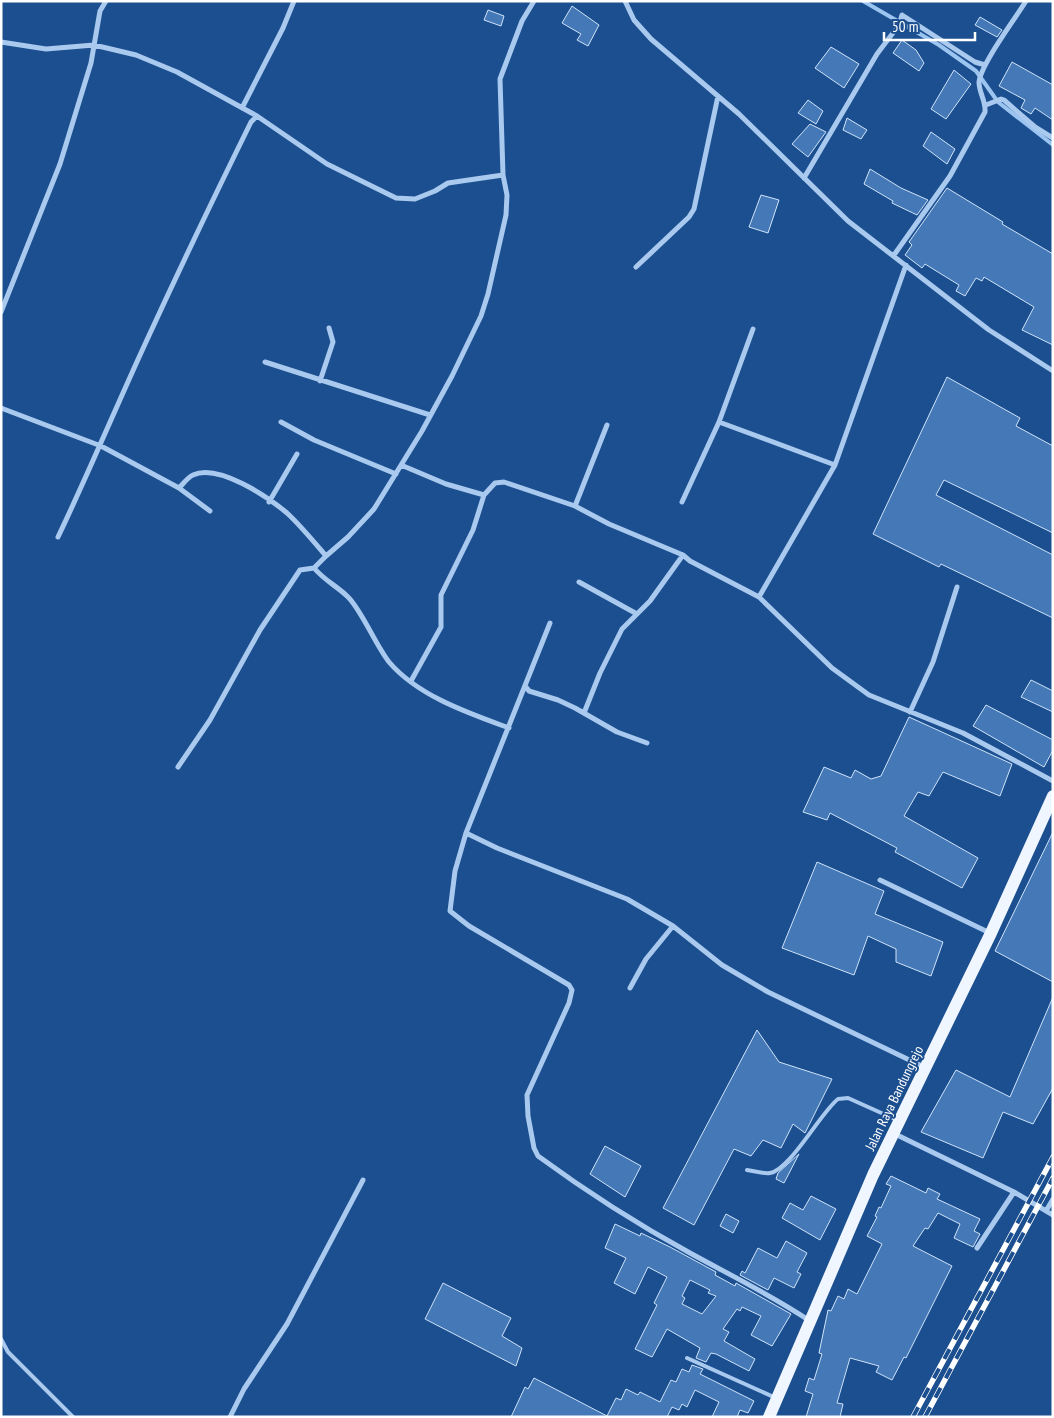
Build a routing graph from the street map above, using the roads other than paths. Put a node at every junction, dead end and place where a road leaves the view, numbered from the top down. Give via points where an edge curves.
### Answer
1 (106, 1) edge
2 (294, 1) edge
3 (534, 1) edge
4 (625, 1) edge
5 (1026, 1) edge
6 (1, 42) edge
7 (94, 45) junction
8 (986, 65) junction
9 (718, 96) junction
10 (989, 104) junction
11 (242, 108) junction
12 (257, 116) junction
13 (1053, 138) edge
14 (503, 176) junction
15 (804, 178) junction
16 (894, 255) junction
17 (906, 265) junction
18 (636, 267) dead end
19 (1, 312) edge
20 (330, 328) dead end
21 (753, 329) dead end
22 (264, 362) dead end
23 (1053, 371) edge
24 (320, 381) junction
25 (1, 408) edge
26 (430, 415) junction
27 (281, 422) dead end
28 (720, 422) junction
29 (607, 425) dead end
30 (101, 446) junction
31 (297, 454) dead end
32 (401, 465) junction
33 (835, 465) junction
34 (396, 474) junction
35 (179, 488) junction
36 (484, 495) junction
37 (270, 502) junction
38 (682, 502) dead end
39 (575, 506) junction
40 (210, 511) dead end
41 (58, 537) dead end
42 (683, 555) junction
43 (326, 556) junction
44 (314, 568) junction
45 (579, 582) dead end
46 (957, 587) dead end
47 (759, 597) junction
48 (637, 614) junction
49 (550, 623) dead end
50 (411, 681) junction
51 (526, 687) junction
52 (910, 712) junction
53 (584, 713) junction
54 (509, 728) junction
55 (647, 743) dead end
56 (178, 767) dead end
57 (1053, 781) edge
58 (1053, 796) edge
59 (466, 833) junction
60 (880, 880) dead end
61 (673, 926) junction
62 (991, 933) junction
63 (630, 988) dead end
64 (926, 1068) junction
65 (899, 1121) junction
66 (893, 1133) junction
67 (747, 1170) dead end
68 (363, 1180) dead end
69 (1014, 1192) junction
70 (1053, 1199) edge
71 (1046, 1211) junction
72 (1053, 1215) edge
73 (976, 1248) dead end
74 (810, 1322) junction
75 (1, 1339) edge
76 (687, 1358) dead end
77 (777, 1398) junction
78 (73, 1417) edge
79 (230, 1417) edge
80 (769, 1417) edge

1 - 7 street via 100,11
2 - 11 street
3 - 14 street via 522,21 500,80
4 - 9 street via 634,20 651,39
5 - 8 street
6 - 7 street via 46,49
7 - 11 street via 136,55 177,72
7 - 19 street via 60,164
8 - 10 street via 979,80
8 - 15 street via 975,62 902,16
9 - 15 street
9 - 18 street via 694,209
10 - 13 street via 1001,99
10 - 16 street via 950,176
11 - 12 street
12 - 14 street via 327,164 404,200 423,197 448,183
12 - 30 street via 251,122 145,344
14 - 26 street via 507,195 506,215 488,294 473,333
15 - 16 street via 848,221
16 - 17 street
17 - 23 street via 989,330
17 - 33 street
20 - 24 street via 333,342
21 - 28 street
22 - 24 street
24 - 26 street
25 - 30 street
26 - 32 street
27 - 34 street via 314,440
28 - 33 street
28 - 38 street
29 - 39 street
30 - 35 street
30 - 41 street
31 - 37 street
32 - 34 street
32 - 36 street via 446,484
33 - 47 street
34 - 43 street via 374,509
35 - 37 street via 192,475 220,474
35 - 40 street
36 - 39 street via 498,481
36 - 50 street via 474,530 441,595 441,627
37 - 43 street via 286,513
39 - 42 street
42 - 47 street via 690,562
42 - 48 street
43 - 44 street
44 - 50 street via 324,580 349,598 390,662
44 - 56 street via 300,570 287,588 238,666 210,720
45 - 48 street
46 - 52 street via 933,662
47 - 52 street via 851,683 869,695
48 - 53 street via 622,629
49 - 51 street
50 - 54 street via 470,714
51 - 53 street
51 - 54 street
52 - 57 street via 977,740
53 - 55 street via 617,732
54 - 59 street
58 - 62 main road, Jalan Raya Bandungrejo
59 - 61 street via 627,898
59 - 74 street via 455,871 450,910 468,926 569,985 572,990 527,1095 528,1116 538,1156 589,1193 774,1298
60 - 62 street
61 - 63 street via 646,960
61 - 64 street via 705,953 768,992
62 - 64 main road, Jalan Raya Bandungrejo
64 - 65 main road, Jalan Raya Bandungrejo
65 - 66 main road, Jalan Raya Bandungrejo
65 - 67 lane via 848,1098 838,1099 805,1142 777,1170 768,1173
66 - 69 street
66 - 74 main road, Jalan Raya Bandungrejo
68 - 79 street via 287,1324 244,1389
69 - 71 street
69 - 73 street
70 - 71 street
71 - 72 street
74 - 77 main road, Jalan Raya Bandungrejo
75 - 78 lane via 8,1352
76 - 77 lane
77 - 80 main road, Jalan Raya Bandungrejo

